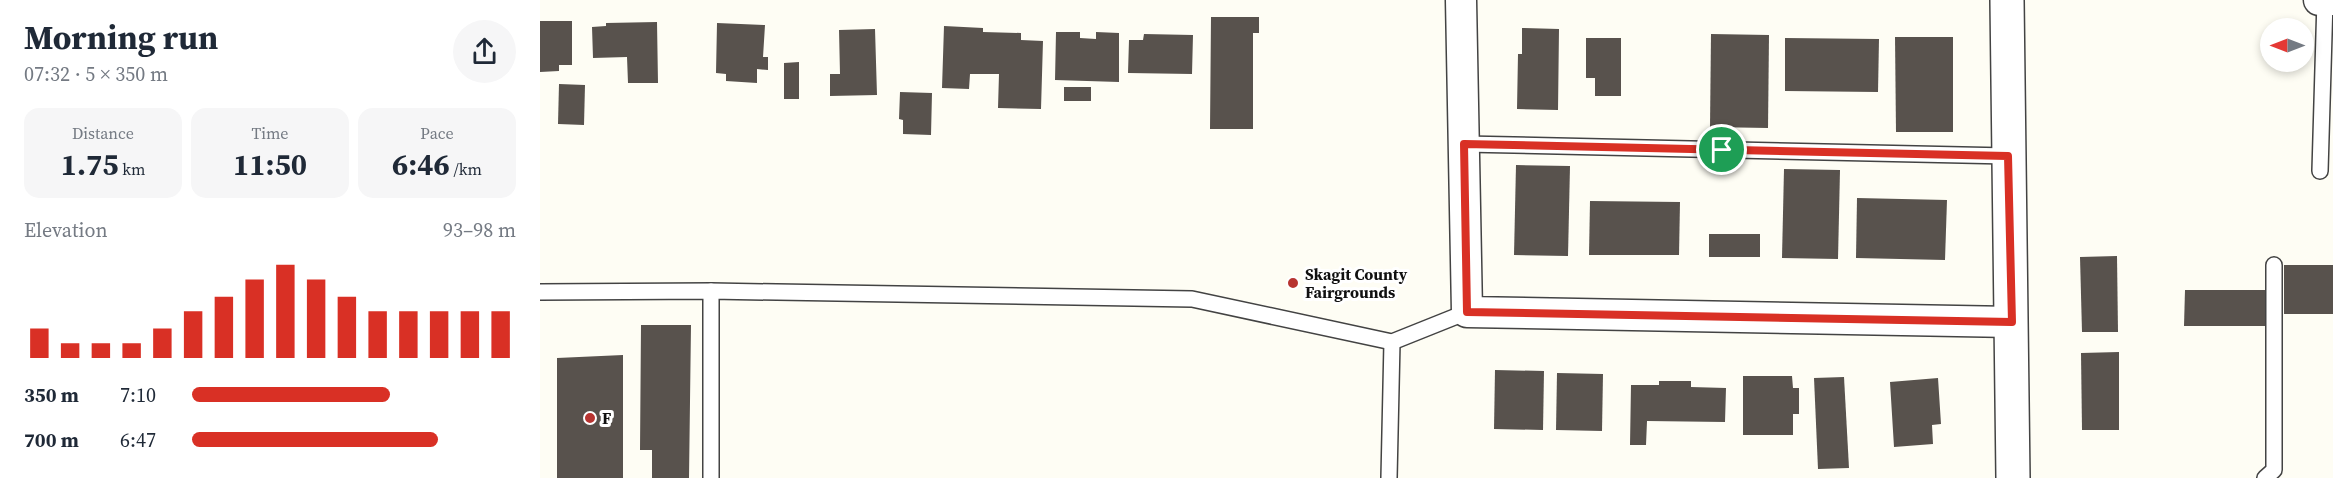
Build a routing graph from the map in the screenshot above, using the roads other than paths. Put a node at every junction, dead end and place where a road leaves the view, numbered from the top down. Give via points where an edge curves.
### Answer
1 (1461, 0) edge
2 (2007, 0) edge
3 (2319, 0) edge
4 (2325, 0) edge
5 (2333, 0) edge
6 (1464, 144) junction
7 (2008, 156) junction
8 (2320, 171) dead end
9 (2274, 265) dead end
10 (711, 291) junction
11 (540, 292) edge
12 (1467, 312) junction
13 (2012, 322) junction
14 (1392, 342) junction
15 (711, 478) edge
16 (1389, 478) edge
17 (2013, 478) edge
18 (2265, 478) edge

1 - 6 street
2 - 7 street
3 - 4 street
4 - 5 street
4 - 8 lane
6 - 7 lane
6 - 12 street
7 - 13 street
9 - 18 lane via 2274,470
10 - 11 lane
10 - 14 lane via 1192,299
10 - 15 lane
12 - 13 street
12 - 14 lane
13 - 17 street
14 - 16 lane

